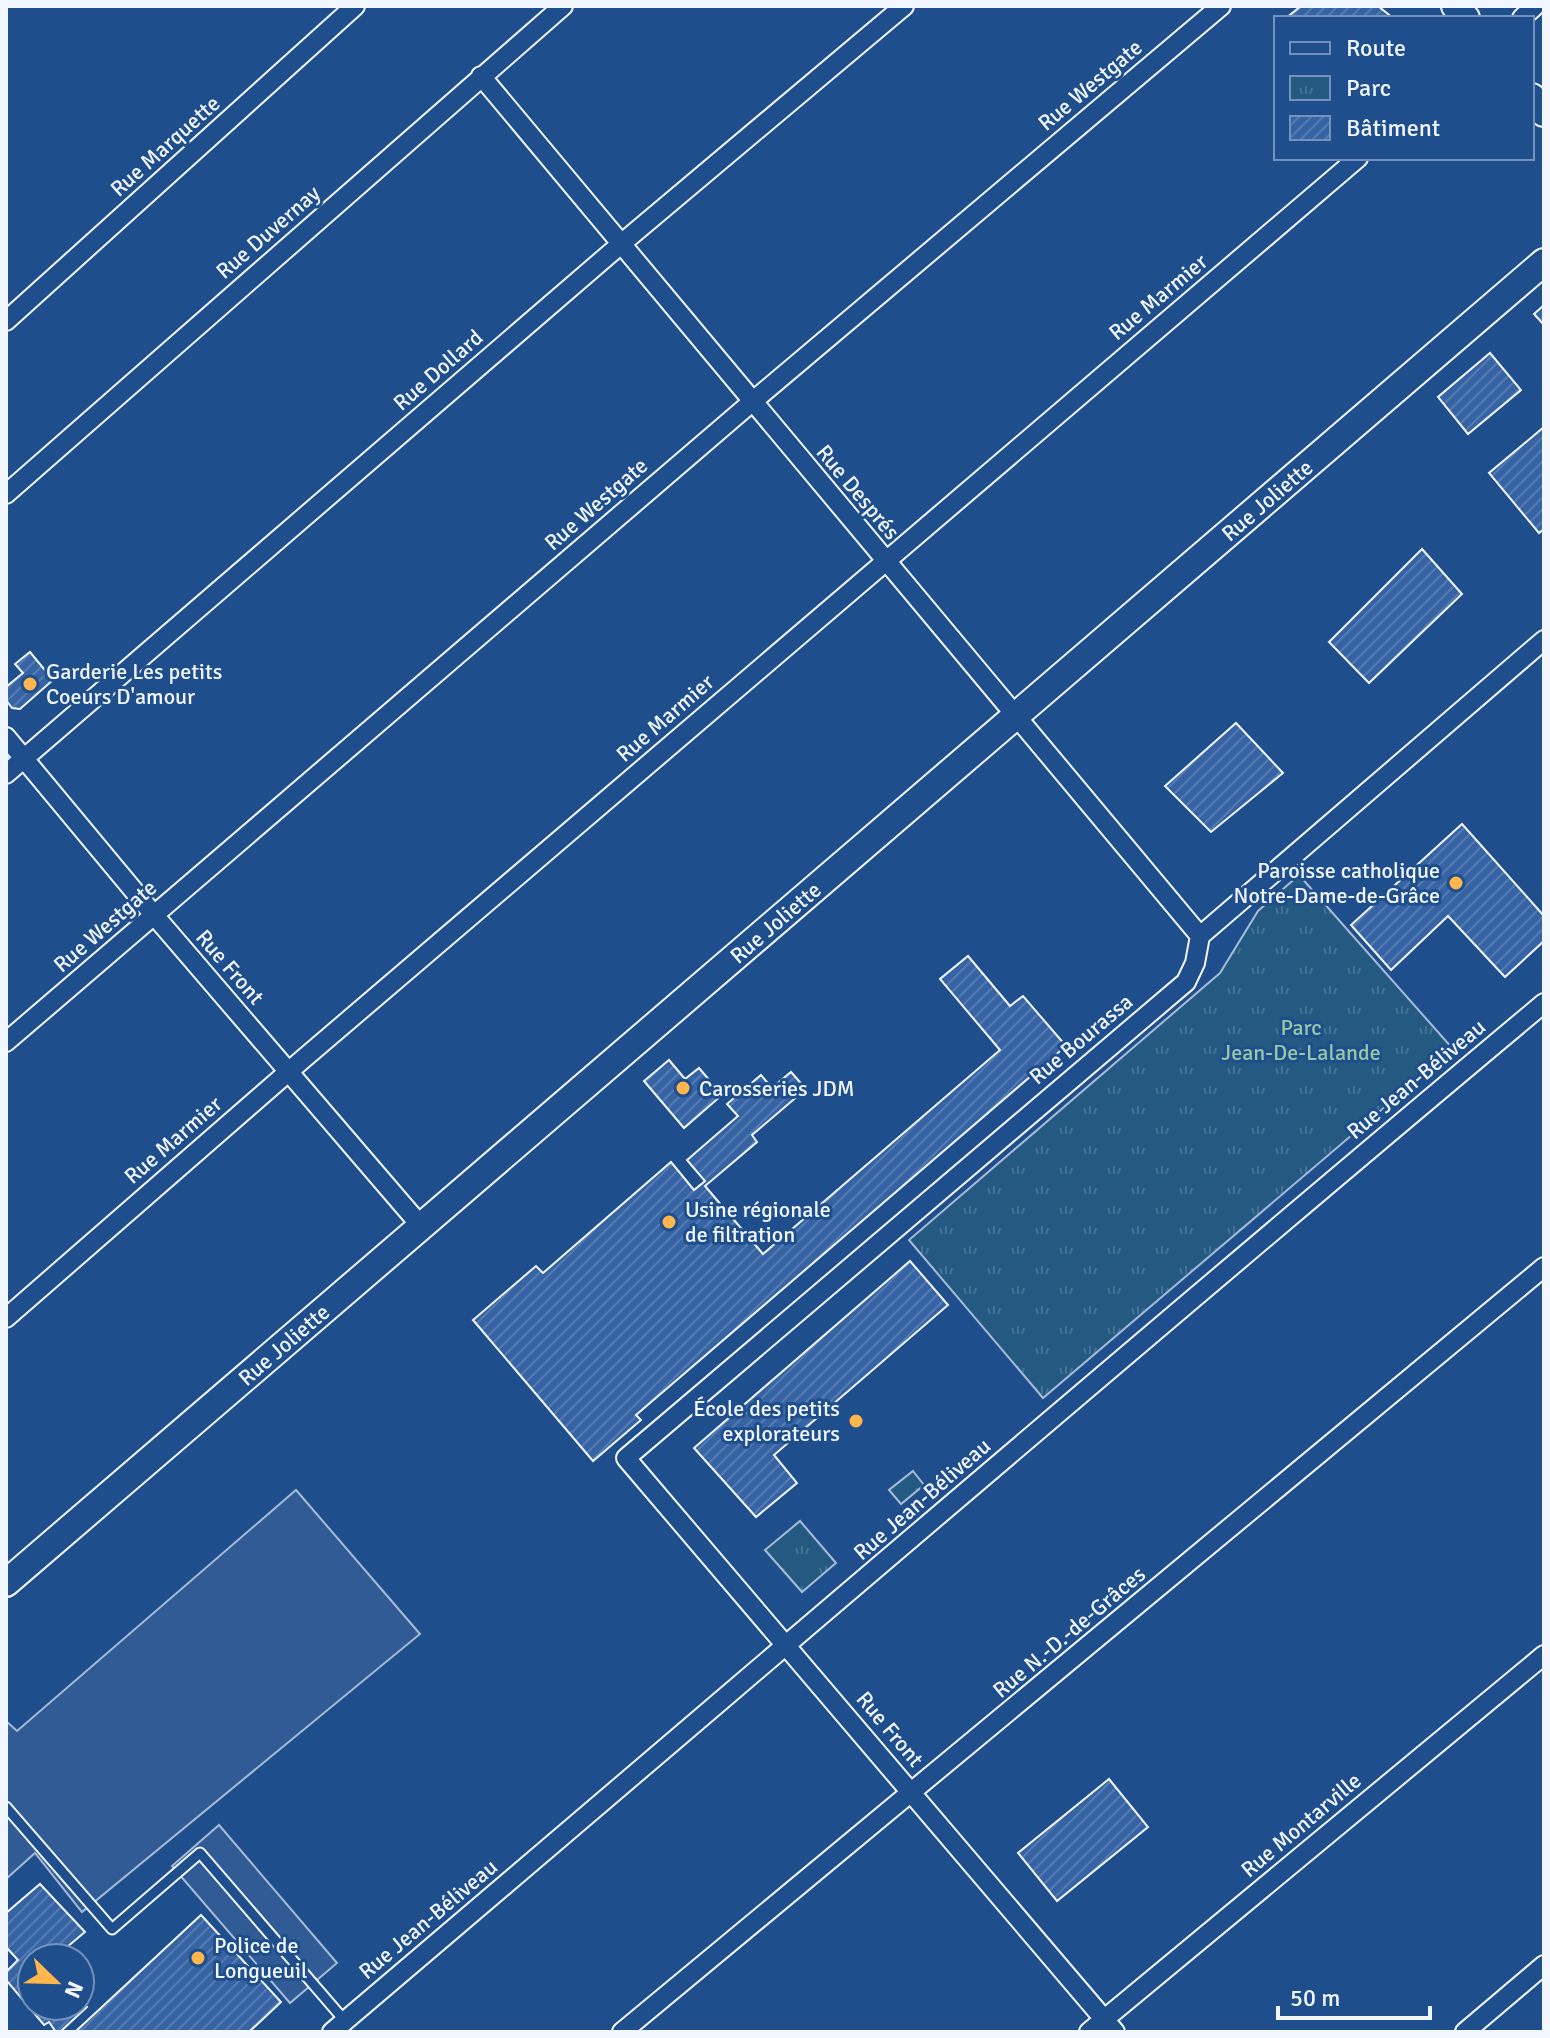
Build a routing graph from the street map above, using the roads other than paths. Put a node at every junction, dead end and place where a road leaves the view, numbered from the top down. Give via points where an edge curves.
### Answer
1 (355, 6) edge
2 (563, 6) edge
3 (904, 6) edge
4 (1221, 6) edge
5 (481, 76) junction
6 (1356, 160) edge
7 (621, 244) junction
8 (1544, 262) edge
9 (6, 321) edge
10 (752, 402) junction
11 (6, 494) edge
12 (885, 561) junction
13 (1544, 640) edge
14 (1015, 716) junction
15 (6, 737) edge
16 (24, 758) junction
17 (6, 774) edge
18 (154, 915) junction
19 (1200, 936) junction
20 (1544, 1003) edge
21 (6, 1042) edge
22 (289, 1071) junction
23 (421, 1226) junction
24 (1544, 1267) edge
25 (6, 1318) edge
26 (626, 1458) joint
27 (6, 1583) edge
28 (787, 1645) junction
29 (1544, 1655) edge
30 (913, 1793) junction
31 (6, 1807) edge
32 (1544, 1965) edge
33 (338, 2026) edge
34 (1110, 2026) edge
35 (622, 2032) edge
36 (1089, 2032) edge
37 (1465, 2032) edge

1 - 9 street, Rue Marquette
2 - 5 street, Rue Duvernay
3 - 7 street, Rue Dollard
4 - 10 street, Rue Westgate
5 - 7 street, Rue Després
5 - 11 street, Rue Duvernay
6 - 12 street, Rue Marmier
7 - 10 street, Rue Després
7 - 16 street, Rue Dollard
8 - 14 street, Rue Joliette
10 - 12 street, Rue Després
10 - 18 street, Rue Westgate
12 - 14 street, Rue Després
12 - 22 street, Rue Marmier
13 - 19 street
14 - 19 street, Rue Després
14 - 23 street, Rue Joliette
15 - 16 street, Rue Front
16 - 17 street, Rue Dollard
16 - 18 street, Rue Front
18 - 21 street, Rue Westgate
18 - 22 street, Rue Front
19 - 26 street, Rue Bourassa via 1186,982
20 - 28 street, Rue Jean-Béliveau
22 - 23 street, Rue Front
22 - 25 street, Rue Marmier
23 - 27 street, Rue Joliette
24 - 30 street, Rue N.-D.-de-Grâces
26 - 28 street, Rue Front
28 - 30 street, Rue Front
28 - 33 street, Rue Jean-Béliveau
29 - 34 street, Rue Montarville
30 - 34 street, Rue Front
30 - 35 street, Rue N.-D.-de-Grâces
31 - 33 lane via 112,1929 200,1853
32 - 37 street
34 - 36 street, Rue Montarville

